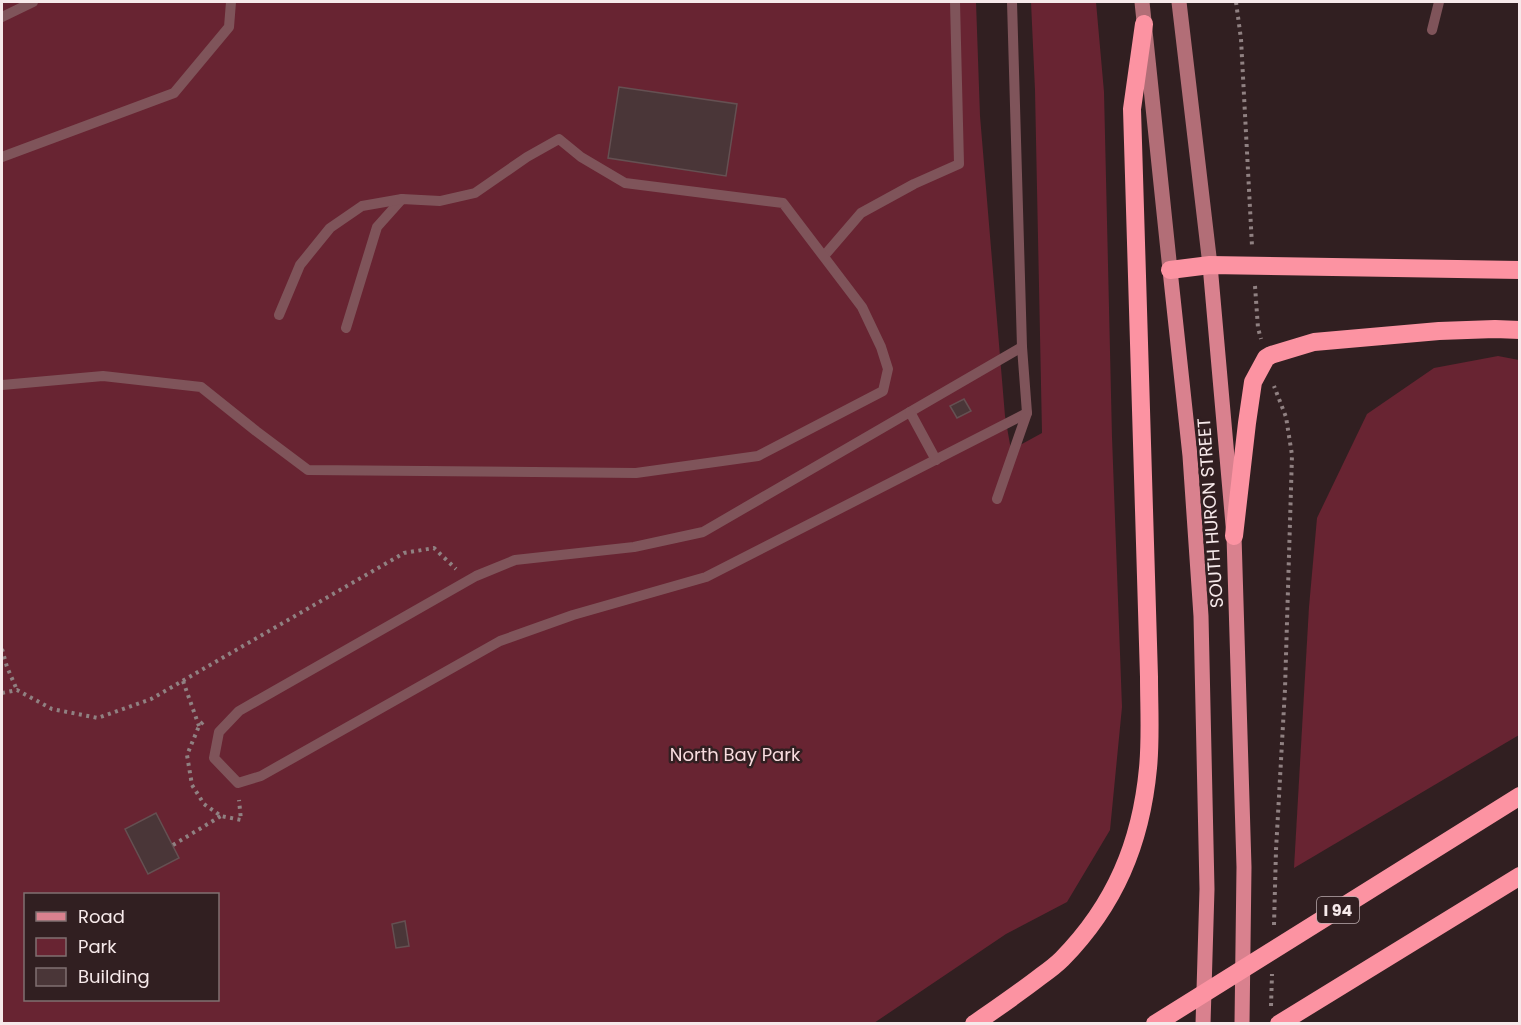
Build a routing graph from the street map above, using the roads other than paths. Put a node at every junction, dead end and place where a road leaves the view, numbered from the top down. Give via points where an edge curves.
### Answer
1 (33, 2) edge
2 (231, 2) edge
3 (955, 2) edge
4 (1012, 2) edge
5 (1142, 2) edge
6 (1179, 2) edge
7 (1438, 2) edge
8 (2, 17) edge
9 (1144, 24) junction
10 (1432, 30) dead end
11 (2, 157) edge
12 (402, 199) junction
13 (824, 256) junction
14 (1210, 265) junction
15 (1170, 270) junction
16 (1520, 270) edge
17 (279, 315) dead end
18 (346, 328) dead end
19 (1520, 330) edge
20 (1022, 347) junction
21 (2, 385) edge
22 (910, 412) junction
23 (1027, 413) junction
24 (936, 460) junction
25 (997, 499) dead end
26 (1234, 536) junction
27 (1520, 787) edge
28 (1520, 796) edge
29 (1493, 812) junction
30 (1520, 876) edge
31 (974, 1023) edge
32 (1155, 1023) edge
33 (1203, 1023) edge
34 (1242, 1023) edge
35 (1279, 1023) edge

1 - 8 lane
2 - 11 lane via 229,27 174,93
3 - 13 lane via 959,164 861,213
4 - 20 lane
5 - 9 main road, SOUTH HURON STREET
6 - 14 main road, SOUTH HURON STREET
7 - 10 lane
9 - 15 main road, SOUTH HURON STREET
9 - 31 highway via 1132,109 1149,677 1149,766 1143,810 1115,890 1094,922 1061,960
12 - 13 lane via 440,201 475,193 527,156 559,139 625,183 783,203
12 - 17 lane via 362,206 330,228 300,265
12 - 18 lane via 377,226
13 - 21 lane via 862,307 881,347 888,369 883,391 758,456 636,473 308,470 201,387 103,376
14 - 15 highway
14 - 16 highway
14 - 26 main road, SOUTH HURON STREET
15 - 33 main road, SOUTH HURON STREET via 1190,456 1201,616 1207,889
19 - 26 highway via 1438,331 1314,342 1266,358 1253,382
20 - 22 lane
20 - 23 lane
22 - 24 lane
22 - 24 lane via 703,532 634,547 515,560 476,576 239,711 219,732 214,758 238,783 261,776 500,641 573,615 706,577
23 - 24 lane
23 - 25 lane
26 - 34 main road, SOUTH HURON STREET via 1244,867
27 - 29 highway
28 - 29 highway, I 94
29 - 32 highway, I 94
30 - 35 highway

